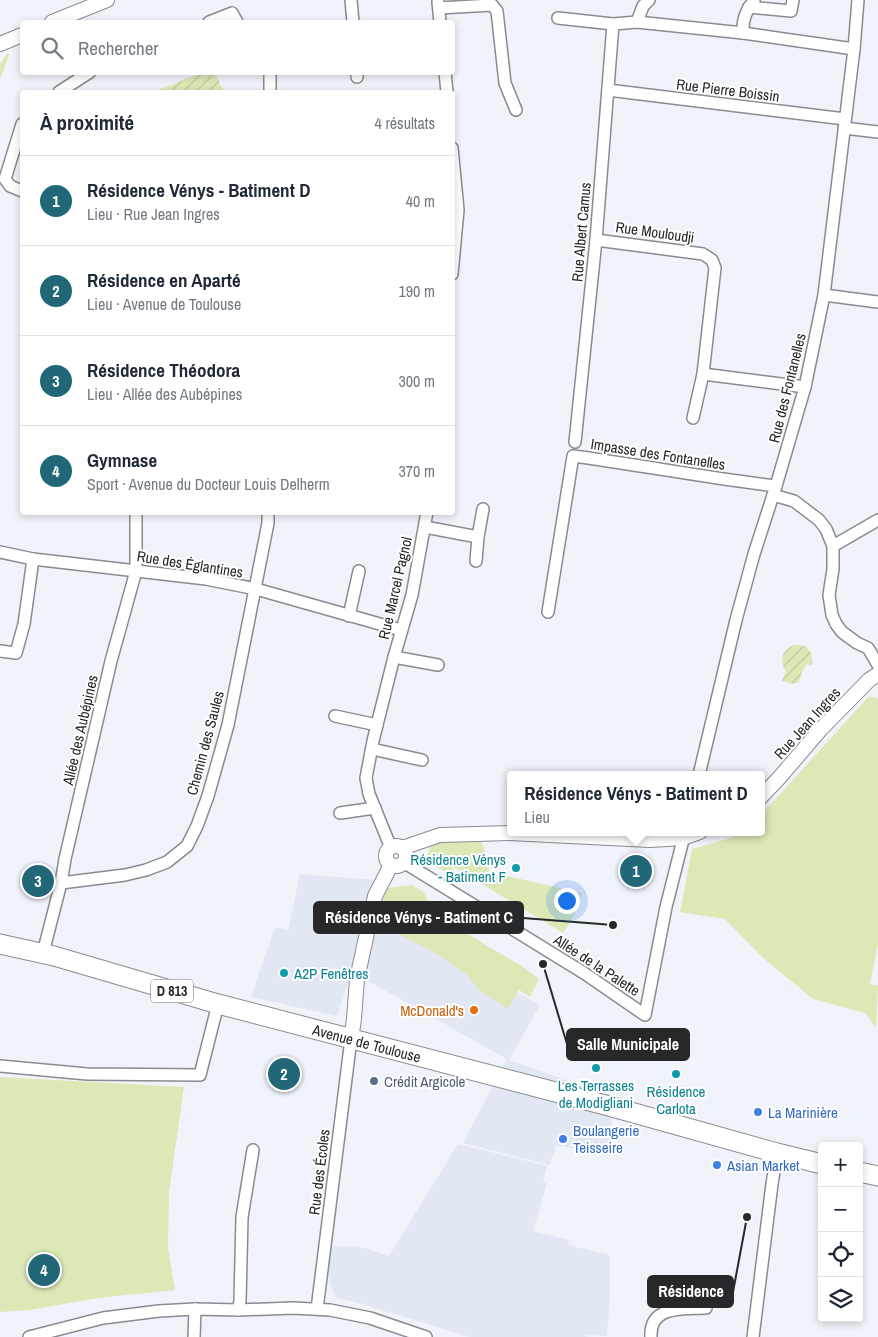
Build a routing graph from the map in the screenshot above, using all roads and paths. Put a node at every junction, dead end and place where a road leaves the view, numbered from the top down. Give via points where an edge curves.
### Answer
1 (107, 0) edge
2 (351, 0) edge
3 (793, 0) edge
4 (858, 0) edge
5 (643, 2) edge
6 (494, 3) edge
7 (438, 4) edge
8 (752, 4) edge
9 (558, 18) dead end
10 (57, 20) edge
11 (214, 20) edge
12 (236, 20) edge
13 (353, 20) edge
14 (440, 20) edge
15 (637, 22) junction
16 (612, 24) junction
17 (743, 33) junction
18 (20, 36) edge
19 (0, 44) edge
20 (854, 49) junction
21 (85, 75) edge
22 (270, 75) edge
23 (445, 75) edge
24 (62, 90) edge
25 (270, 90) edge
26 (447, 90) edge
27 (608, 90) junction
28 (516, 110) dead end
29 (845, 124) junction
30 (20, 130) edge
31 (878, 132) edge
32 (455, 179) edge
33 (20, 190) edge
34 (596, 240) junction
35 (455, 242) edge
36 (824, 295) junction
37 (878, 302) edge
38 (703, 374) junction
39 (805, 387) junction
40 (693, 418) dead end
41 (575, 442) dead end
42 (774, 490) junction
43 (483, 509) dead end
44 (136, 515) edge
45 (268, 515) edge
46 (427, 515) edge
47 (878, 520) edge
48 (425, 527) junction
49 (478, 537) junction
50 (833, 546) junction
51 (0, 552) edge
52 (33, 559) junction
53 (476, 561) dead end
54 (136, 571) junction
55 (359, 571) dead end
56 (256, 590) junction
57 (548, 612) dead end
58 (349, 616) junction
59 (401, 630) junction
60 (0, 650) edge
61 (394, 657) junction
62 (438, 665) dead end
63 (878, 665) edge
64 (878, 674) edge
65 (335, 716) dead end
66 (377, 725) junction
67 (372, 749) junction
68 (422, 760) dead end
69 (699, 771) edge
70 (765, 793) edge
71 (375, 808) junction
72 (340, 813) dead end
73 (507, 833) edge
74 (570, 836) edge
75 (677, 836) edge
76 (684, 836) edge
77 (397, 848) junction
78 (398, 864) junction
79 (62, 883) junction
80 (0, 944) edge
81 (43, 953) junction
82 (218, 1004) junction
83 (346, 1037) junction
84 (0, 1066) edge
85 (253, 1150) dead end
86 (778, 1153) junction
87 (818, 1163) edge
88 (863, 1173) edge
89 (878, 1176) edge
90 (706, 1308) dead end
91 (195, 1309) junction
92 (316, 1309) junction
93 (238, 1310) junction
94 (29, 1337) edge
95 (194, 1337) edge
96 (426, 1337) edge
97 (651, 1337) edge
98 (753, 1337) edge

1 - 10 street
2 - 13 street
3 - 8 street via 790,11
4 - 20 street, Rue des Fontanelles
5 - 15 street
6 - 7 street
6 - 28 street via 505,83
7 - 14 street
8 - 17 street via 743,23
9 - 16 street
11 - 12 street via 232,13
15 - 16 street
15 - 17 street
16 - 27 street, Rue Albert Camus
17 - 20 street
18 - 19 street
20 - 29 street, Rue des Fontanelles
21 - 24 street
22 - 25 street
23 - 26 street
27 - 29 street, Rue Pierre Boissin
27 - 34 street, Rue Albert Camus
29 - 31 street, Rue Pierre Boissin
29 - 36 street, Rue des Fontanelles
30 - 33 street via 5,178 10,186
32 - 35 street via 458,210
34 - 38 street, Rue Mouloudji via 703,254 712,260 715,268
34 - 41 street, Rue Albert Camus
36 - 37 street
36 - 39 street, Rue des Fontanelles
38 - 39 street
38 - 40 street, Rue Mouloudji
39 - 42 street, Rue des Fontanelles
42 - 50 street via 819,520
42 - 57 street, Impasse des Fontanelles via 573,456
42 - 69 street, Rue des Fontanelles via 736,620
43 - 49 street
44 - 54 street, Allée des Aubépines
45 - 56 street, Chemin des Saules
46 - 48 street, Rue Marcel Pagnol
47 - 50 street
48 - 49 street, Rue Marcel Pagnol
48 - 59 street, Rue Marcel Pagnol via 412,595
49 - 53 street
50 - 63 street via 829,596 832,615 842,632 868,648
51 - 52 street, Rue des Églantines
52 - 54 street, Rue des Églantines
52 - 60 street via 24,624 16,653
54 - 56 street, Rue des Églantines via 206,578
54 - 79 street, Allée des Aubépines via 111,661
55 - 58 street
56 - 58 street, Rue des Églantines
56 - 79 street, Chemin des Saules via 228,726 208,796 187,846 167,862 146,870
58 - 59 street, Rue des Églantines
59 - 61 street, Rue Marcel Pagnol
61 - 62 street, Rue Marcel Pagnol
61 - 66 street, Rue Marcel Pagnol
64 - 70 street, Rue Jean Ingres via 821,729
65 - 66 street
66 - 67 street, Rue Marcel Pagnol
67 - 68 street
67 - 71 street, Rue Marcel Pagnol via 366,778
71 - 72 street
71 - 77 street, Rue Marcel Pagnol
73 - 77 street via 440,835
74 - 75 street via 650,840
76 - 78 street, Allée de la Palette via 645,1015 584,973
77 - 78 street via 386,853 386,857 388,863
78 - 83 street via 375,896 357,979 355,1006
79 - 81 street, Allée des Aubépines
80 - 81 main road, Avenue de Toulouse / D 813
81 - 82 main road, Avenue de Toulouse / D 813
82 - 83 main road, Avenue de Toulouse / D 813
82 - 84 street via 200,1075 96,1074
83 - 86 main road, Avenue de Toulouse / D 813
83 - 92 street, Rue des Écoles
85 - 93 street via 242,1217
86 - 87 main road, Avenue de Toulouse / D 813
86 - 98 street
88 - 89 main road
90 - 97 street via 667,1310 655,1320
91 - 93 street
91 - 94 street via 103,1318
91 - 95 street
92 - 93 street
92 - 96 street via 370,1318

